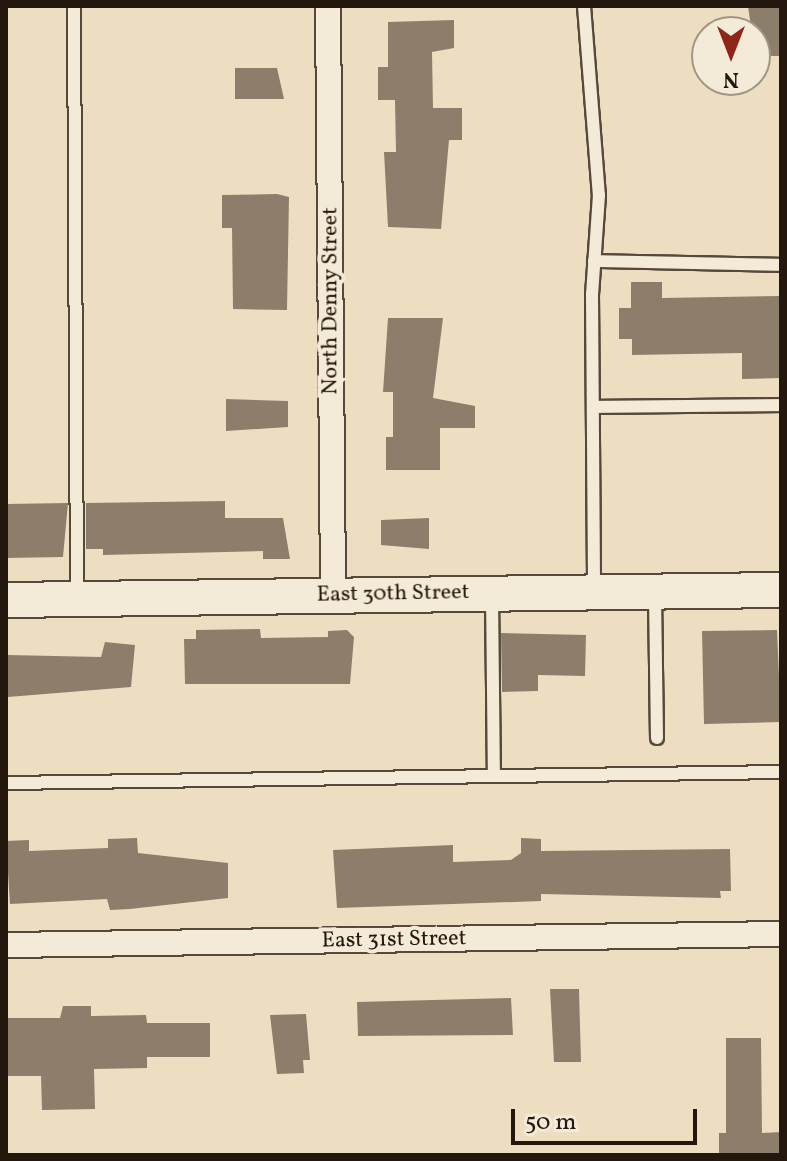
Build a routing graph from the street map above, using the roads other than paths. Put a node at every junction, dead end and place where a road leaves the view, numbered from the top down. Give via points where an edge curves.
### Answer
1 (74, 6) edge
2 (328, 6) edge
3 (584, 6) edge
4 (594, 261) junction
5 (781, 265) edge
6 (781, 405) edge
7 (593, 407) junction
8 (781, 590) edge
9 (655, 591) junction
10 (492, 592) junction
11 (594, 592) junction
12 (333, 595) junction
13 (77, 599) junction
14 (6, 600) edge
15 (657, 738) dead end
16 (781, 772) edge
17 (494, 775) junction
18 (6, 783) edge
19 (781, 934) edge
20 (6, 945) edge

1 - 13 lane
2 - 12 street, North Denny Street
3 - 4 lane via 599,195
4 - 5 lane
4 - 7 lane
6 - 7 lane
7 - 11 lane
8 - 9 main road, East 30th Street
9 - 11 main road, East 30th Street
9 - 15 lane
10 - 11 main road, East 30th Street
10 - 12 main road, East 30th Street
10 - 17 lane
12 - 13 main road, East 30th Street
13 - 14 main road, East 30th Street
16 - 17 lane
17 - 18 lane
19 - 20 street, East 31st Street

